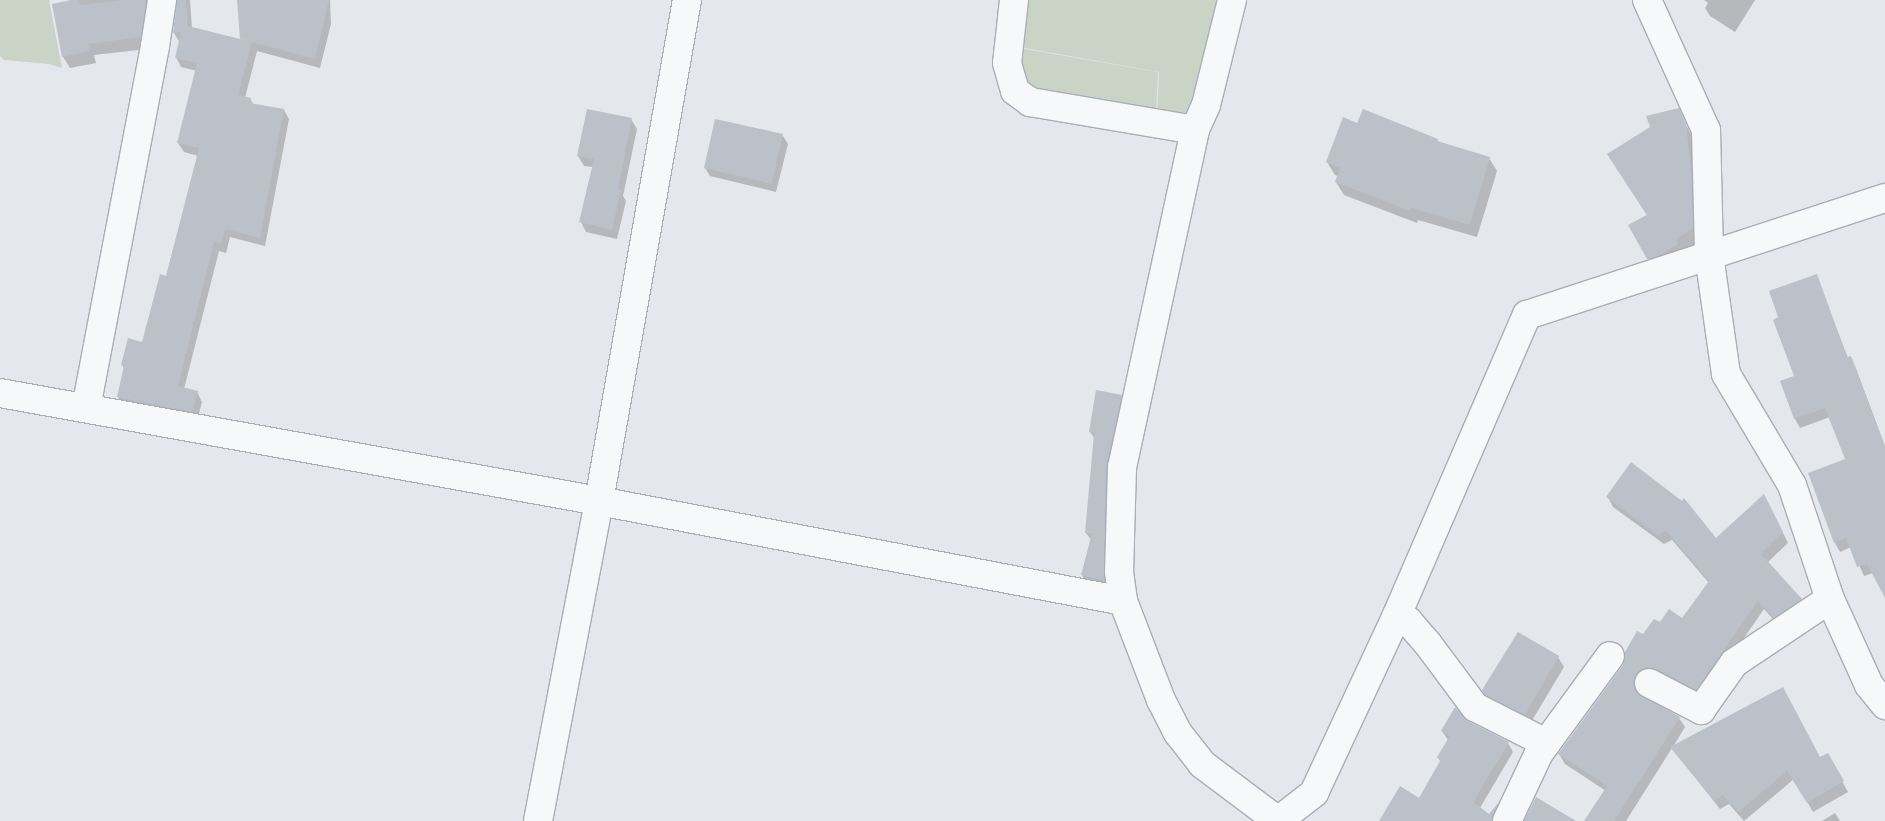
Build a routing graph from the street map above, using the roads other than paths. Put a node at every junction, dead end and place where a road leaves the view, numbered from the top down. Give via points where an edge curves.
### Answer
1 (162, 0) edge
2 (686, 0) edge
3 (1014, 0) edge
4 (1232, 0) edge
5 (1647, 0) edge
6 (1195, 130) junction
7 (1885, 198) edge
8 (1709, 255) junction
9 (0, 393) edge
10 (86, 408) junction
11 (599, 501) junction
12 (1830, 599) junction
13 (1123, 601) junction
14 (1397, 615) junction
15 (1610, 656) dead end
16 (1649, 683) dead end
17 (1885, 705) edge
18 (1546, 743) junction
19 (538, 821) edge
20 (1278, 821) edge
21 (1507, 821) edge

1 - 10 street
2 - 11 street
3 - 6 street via 1007,63 1015,90 1030,102
4 - 6 street via 1206,105
5 - 8 street via 1706,130
6 - 13 street via 1122,467 1119,572
7 - 8 street
8 - 12 street via 1726,374 1792,485
8 - 14 street via 1527,315
9 - 10 street
10 - 11 street
11 - 13 street
11 - 19 street
12 - 16 street via 1734,663 1701,710
12 - 17 street via 1869,685
13 - 20 street via 1161,700 1178,733 1202,764
14 - 18 street via 1408,621 1428,644 1475,707
14 - 20 street via 1314,793
15 - 18 street
18 - 21 street

